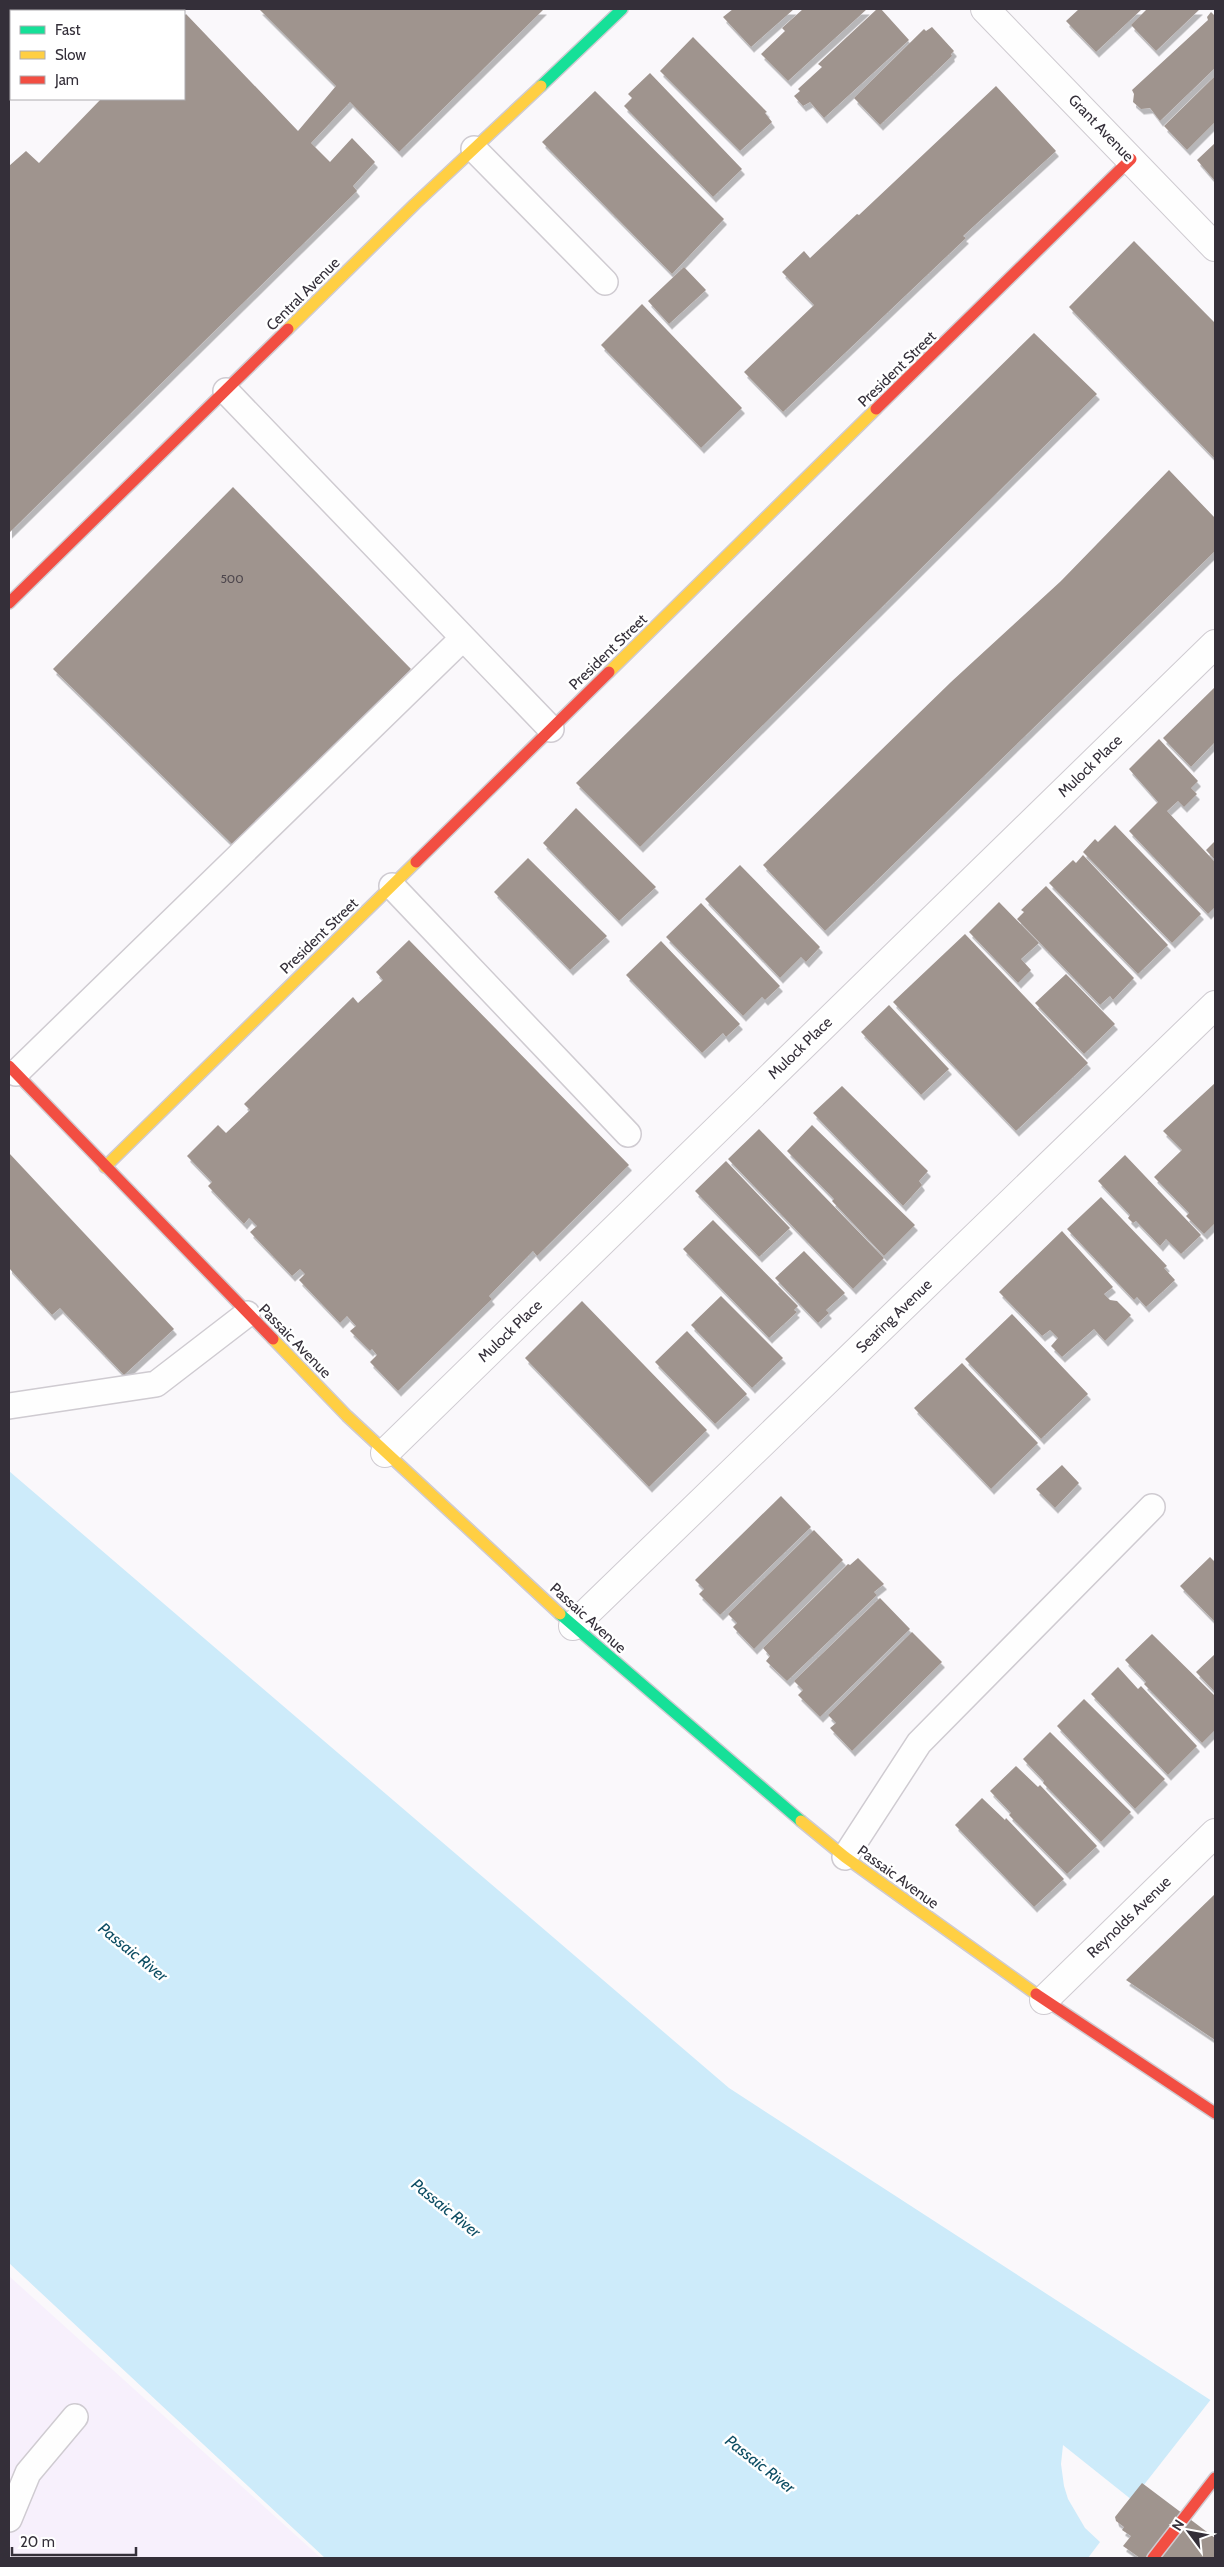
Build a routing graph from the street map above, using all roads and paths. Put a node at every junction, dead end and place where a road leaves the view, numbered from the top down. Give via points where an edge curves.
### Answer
1 (622, 9) edge
2 (985, 9) edge
3 (474, 149) junction
4 (1132, 159) junction
5 (1215, 247) edge
6 (605, 282) dead end
7 (226, 391) junction
8 (9, 603) edge
9 (463, 638) junction
10 (1215, 644) edge
11 (551, 729) junction
12 (392, 886) junction
13 (1215, 1005) edge
14 (12, 1070) edge
15 (628, 1134) dead end
16 (105, 1167) junction
17 (247, 1314) junction
18 (9, 1406) edge
19 (385, 1453) junction
20 (1152, 1507) dead end
21 (574, 1626) junction
22 (1215, 1833) edge
23 (846, 1857) junction
24 (1044, 2000) junction
25 (1215, 2113) edge
26 (75, 2417) dead end
27 (1215, 2478) edge
28 (9, 2519) edge
29 (1153, 2558) edge

1 - 3 main road, Central Avenue
2 - 4 street, Grant Avenue
3 - 6 lane
3 - 7 main road, Central Avenue
4 - 5 street, Grant Avenue
4 - 11 main road, President Street
7 - 8 main road, Central Avenue
7 - 9 lane
9 - 11 lane
9 - 14 lane
10 - 19 street, Mulock Place
11 - 12 main road, President Street
12 - 15 lane
12 - 16 main road, President Street
13 - 21 street, Searing Avenue
14 - 16 main road, Passaic Avenue
16 - 17 main road, Passaic Avenue
17 - 18 lane via 156,1384
17 - 19 main road, Passaic Avenue
19 - 21 main road, Passaic Avenue
20 - 23 lane via 919,1743
21 - 23 main road, Passaic Avenue
22 - 24 street, Reynolds Avenue
23 - 24 main road, Passaic Avenue
24 - 25 main road, Passaic Avenue
26 - 28 lane via 28,2473
27 - 29 main road

